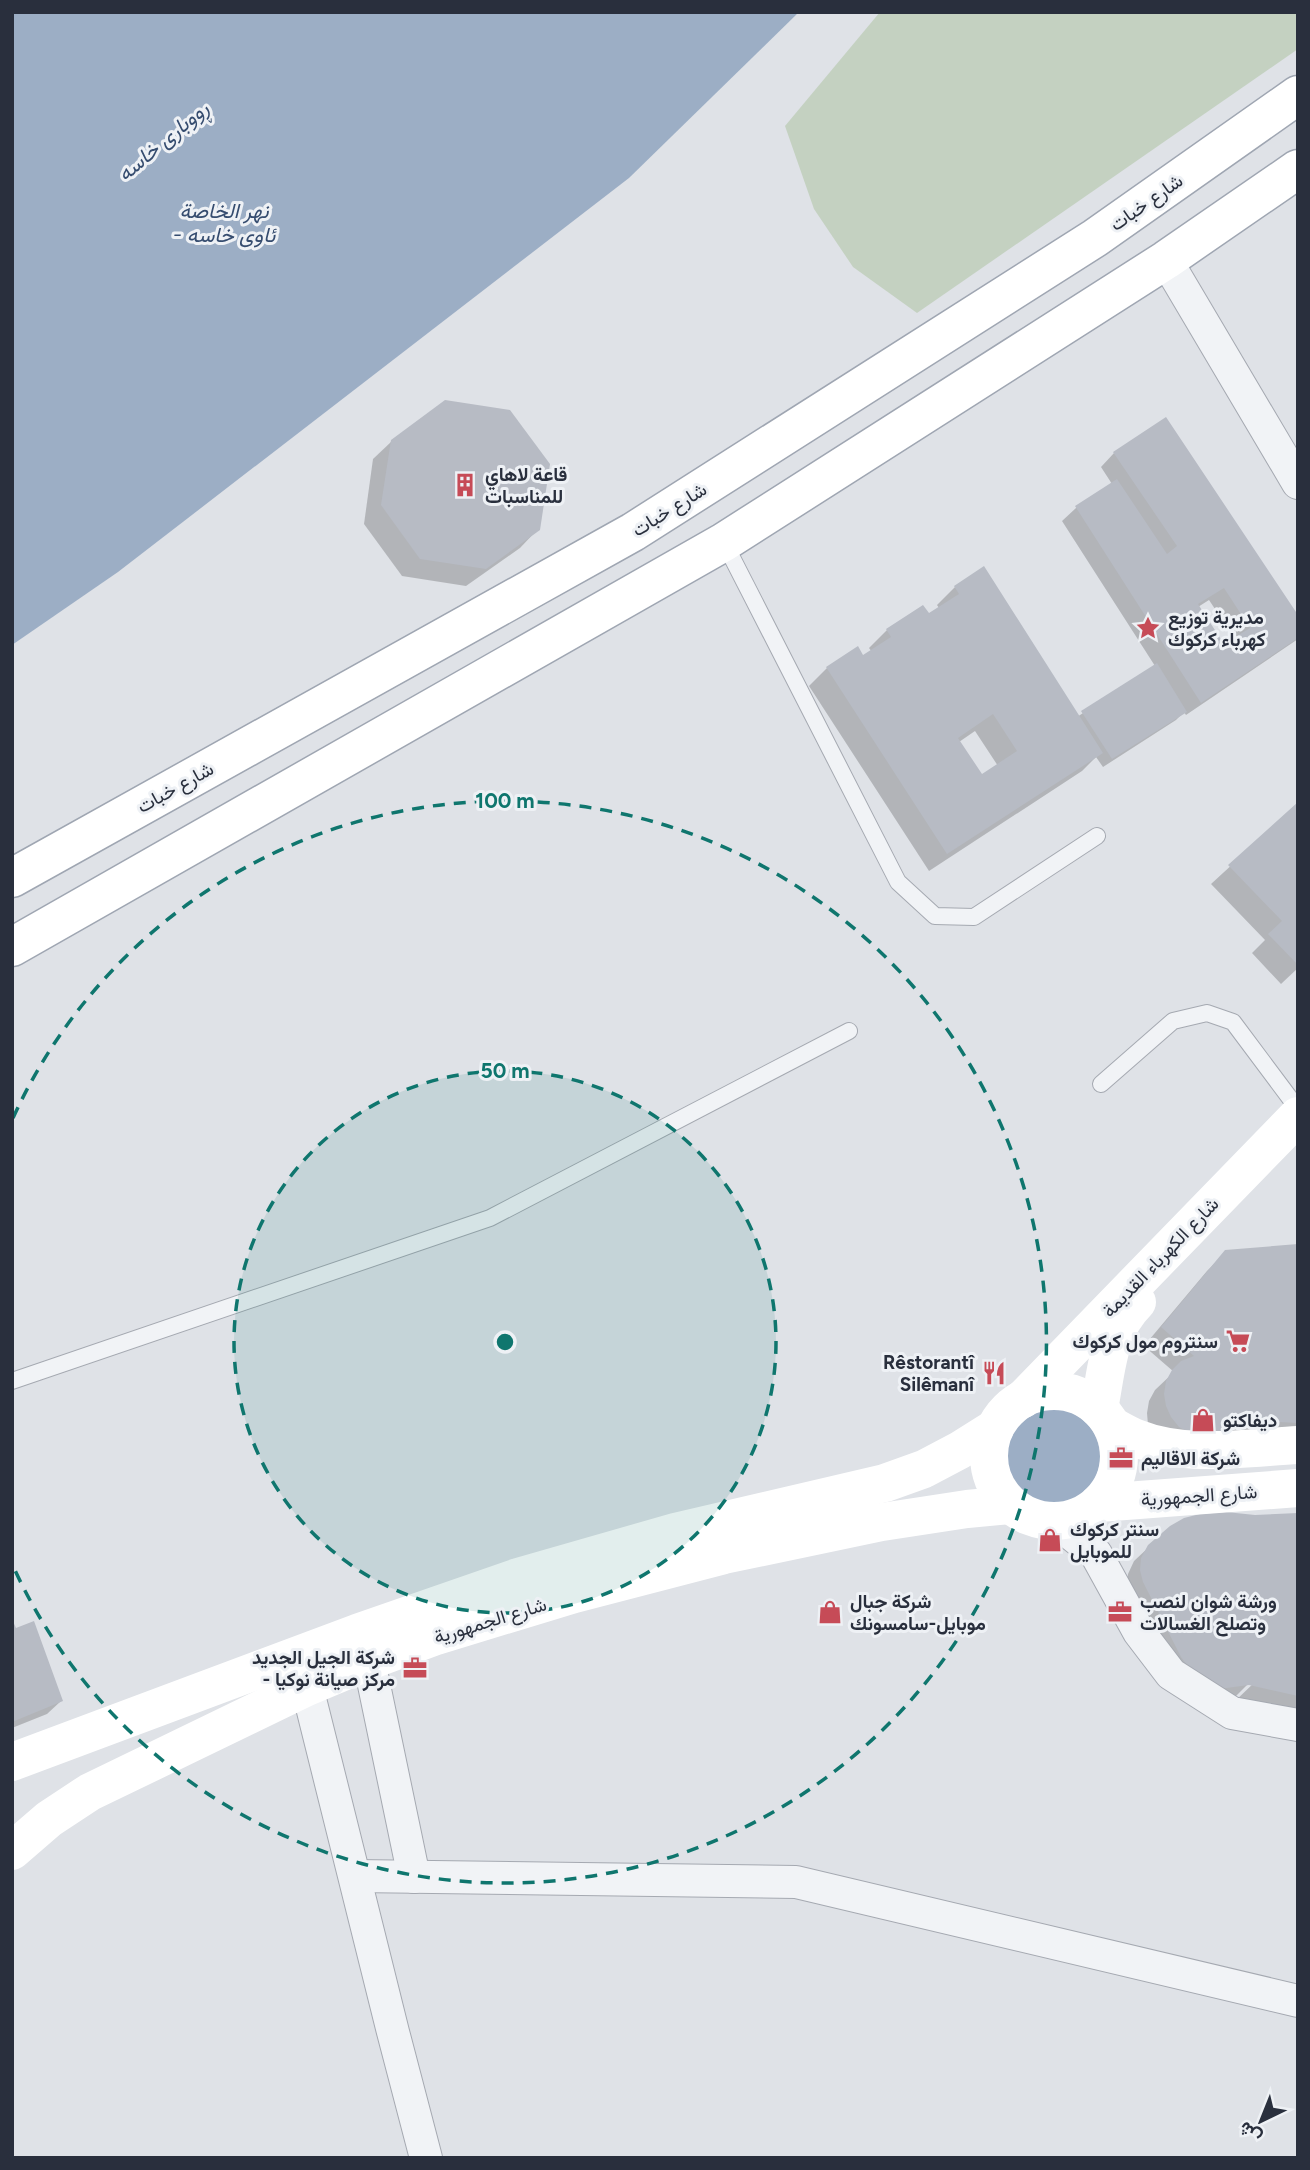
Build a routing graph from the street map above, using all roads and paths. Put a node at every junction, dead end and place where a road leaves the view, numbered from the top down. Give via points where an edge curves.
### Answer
1 (1298, 95) edge
2 (1298, 169) edge
3 (1166, 260) junction
4 (1298, 483) edge
5 (724, 542) junction
6 (1097, 836) dead end
7 (12, 877) edge
8 (12, 947) edge
9 (849, 1031) dead end
10 (1101, 1084) dead end
11 (1298, 1109) edge
12 (1298, 1116) edge
13 (1298, 1155) edge
14 (12, 1381) edge
15 (1023, 1399) junction
16 (1105, 1418) junction
17 (995, 1428) junction
18 (1298, 1445) edge
19 (1298, 1488) edge
20 (1099, 1503) junction
21 (1010, 1505) junction
22 (1055, 1521) junction
23 (369, 1661) junction
24 (307, 1687) junction
25 (1298, 1725) edge
26 (12, 1762) edge
27 (12, 1851) edge
28 (355, 1876) junction
29 (414, 1877) junction
30 (1298, 2001) edge
31 (426, 2158) edge

1 - 7 street, شارع خبات via 1095,238 633,532
2 - 3 street
3 - 4 street
3 - 5 street
5 - 6 lane via 898,882 935,916 974,917
5 - 8 street
9 - 14 lane via 490,1218
10 - 11 lane via 1173,1021 1207,1013 1233,1022
12 - 15 street, شارع الكهرباء القديمة
13 - 16 street, شارع الكهرباء القديمة via 1125,1315 1114,1335
15 - 16 street via 1042,1392 1063,1392 1082,1398
15 - 17 street
16 - 18 street via 1136,1438 1191,1450
16 - 20 street via 1118,1446 1118,1467
17 - 21 street via 989,1448 990,1469
17 - 26 street, شارع الجمهورية via 924,1469 885,1483 637,1541 518,1577
19 - 20 street, شارع الجمهورية
20 - 22 street via 1086,1513
21 - 22 street via 1024,1514
21 - 23 street, شارع الجمهورية via 882,1522 698,1562 504,1614
22 - 25 street via 1096,1554 1139,1632 1171,1674 1232,1713
23 - 24 street, شارع الجمهورية
23 - 29 street
24 - 27 street, شارع الجمهورية via 90,1792
24 - 28 street
28 - 29 street
28 - 31 street
29 - 30 street via 796,1882

